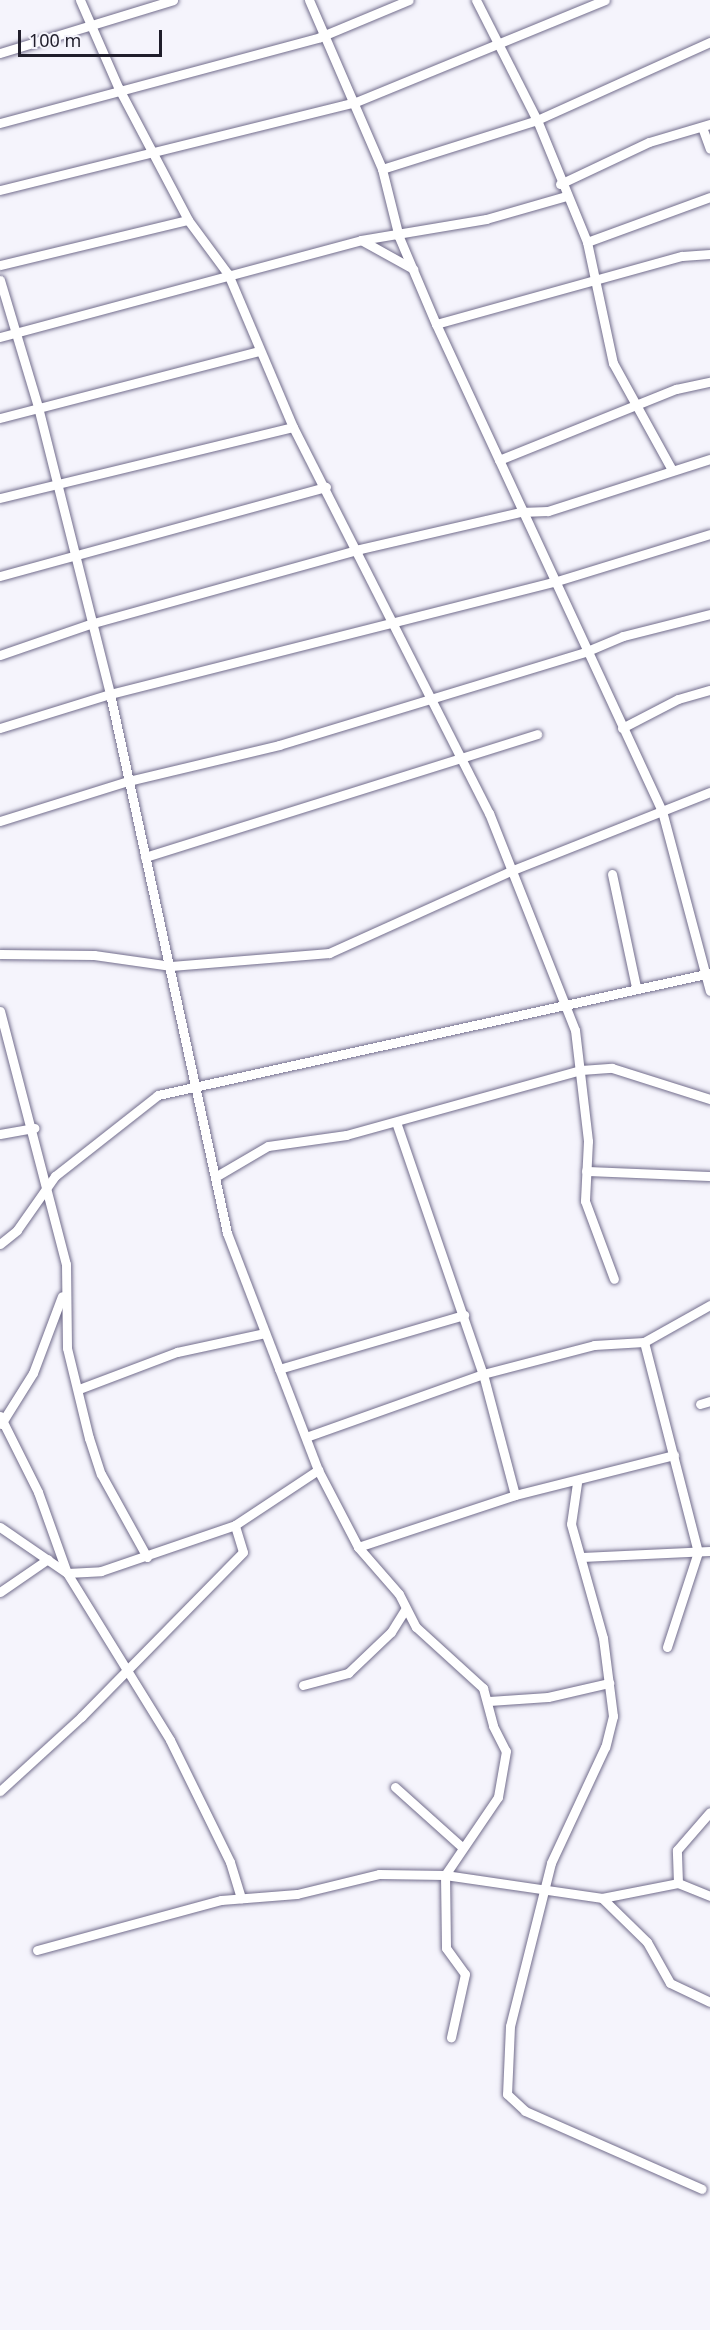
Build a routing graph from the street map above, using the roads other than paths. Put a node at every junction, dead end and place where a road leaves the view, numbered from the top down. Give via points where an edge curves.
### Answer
1 (80, 0) edge
2 (173, 0) edge
3 (309, 0) edge
4 (409, 0) edge
5 (476, 0) edge
6 (605, 0) edge
7 (94, 25) junction
8 (321, 37) junction
9 (710, 42) edge
10 (497, 43) junction
11 (0, 53) edge
12 (118, 87) junction
13 (356, 102) junction
14 (537, 120) junction
15 (0, 123) edge
16 (706, 126) edge
17 (152, 149) junction
18 (710, 149) edge
19 (382, 169) junction
20 (560, 184) junction
21 (0, 190) edge
22 (566, 196) junction
23 (710, 198) edge
24 (188, 220) junction
25 (399, 237) junction
26 (361, 240) junction
27 (586, 242) junction
28 (710, 254) edge
29 (0, 265) edge
30 (413, 269) junction
31 (228, 274) junction
32 (0, 280) edge
33 (597, 282) junction
34 (436, 324) junction
35 (16, 332) junction
36 (0, 337) edge
37 (260, 351) junction
38 (710, 382) edge
39 (637, 405) junction
40 (38, 407) junction
41 (0, 418) edge
42 (293, 427) junction
43 (710, 459) edge
44 (499, 460) junction
45 (671, 468) junction
46 (56, 482) junction
47 (326, 487) junction
48 (0, 498) edge
49 (520, 512) junction
50 (710, 534) edge
51 (360, 549) junction
52 (71, 555) junction
53 (0, 576) edge
54 (554, 582) junction
55 (710, 614) edge
56 (396, 620) junction
57 (90, 624) junction
58 (585, 652) junction
59 (0, 656) edge
60 (710, 690) edge
61 (110, 694) junction
62 (433, 699) junction
63 (0, 728) edge
64 (622, 728) junction
65 (537, 734) dead end
66 (464, 760) junction
67 (128, 781) junction
68 (710, 792) edge
69 (662, 811) junction
70 (0, 821) edge
71 (145, 858) junction
72 (513, 870) junction
73 (612, 874) dead end
74 (0, 954) edge
75 (171, 966) junction
76 (708, 974) edge
77 (636, 987) junction
78 (710, 991) edge
79 (563, 1005) junction
80 (0, 1011) edge
81 (581, 1070) junction
82 (195, 1084) junction
83 (710, 1099) edge
84 (396, 1122) junction
85 (34, 1128) junction
86 (0, 1134) edge
87 (586, 1171) junction
88 (710, 1176) edge
89 (215, 1178) junction
90 (48, 1187) junction
91 (0, 1244) edge
92 (614, 1279) dead end
93 (64, 1291) junction
94 (710, 1305) edge
95 (464, 1315) junction
96 (266, 1333) junction
97 (644, 1342) junction
98 (279, 1369) junction
99 (483, 1374) junction
100 (79, 1389) junction
101 (1, 1420) edge
102 (306, 1437) junction
103 (674, 1455) junction
104 (318, 1470) junction
105 (577, 1482) junction
106 (515, 1495) junction
107 (235, 1525) junction
108 (0, 1527) edge
109 (358, 1547) junction
110 (710, 1551) edge
111 (698, 1552) junction
112 (147, 1557) junction
113 (581, 1557) junction
114 (48, 1559) junction
115 (67, 1574) junction
116 (0, 1592) edge
117 (405, 1610) junction
118 (667, 1647) dead end
119 (127, 1669) junction
120 (609, 1683) junction
121 (303, 1685) dead end
122 (489, 1701) junction
123 (395, 1787) dead end
124 (0, 1791) edge
125 (709, 1814) edge
126 (464, 1848) junction
127 (445, 1875) junction
128 (678, 1883) junction
129 (544, 1890) junction
130 (710, 1896) edge
131 (241, 1898) junction
132 (602, 1898) junction
133 (37, 1950) dead end
134 (710, 2002) edge
135 (451, 2037) dead end
136 (702, 2189) dead end

1 - 7 street
2 - 7 street
3 - 8 street
4 - 8 street
5 - 10 street
6 - 10 street
7 - 11 street
7 - 12 street
8 - 12 street
8 - 13 street
9 - 14 street
10 - 13 street
10 - 14 street
12 - 15 street
12 - 17 street
13 - 17 street
13 - 19 street
14 - 19 street
14 - 20 street
16 - 18 street
16 - 20 street via 649,142
17 - 21 street
17 - 24 street
19 - 25 street
20 - 22 street
22 - 25 street
22 - 27 street
23 - 27 street
24 - 29 street
24 - 31 street
25 - 26 street
25 - 30 street
26 - 30 street
26 - 31 street
27 - 33 street
28 - 33 street
30 - 34 street
31 - 35 street
31 - 37 street
32 - 35 street
33 - 34 street
33 - 39 street via 613,363
34 - 44 street
35 - 36 street
35 - 40 street
37 - 40 street
37 - 42 street
38 - 39 street
39 - 44 street
39 - 45 street
40 - 41 street
40 - 46 street
42 - 46 street
42 - 47 street
43 - 45 street
44 - 49 street
45 - 49 street via 548,511
46 - 48 street
46 - 52 street
47 - 51 street
47 - 52 street
49 - 51 street
49 - 54 street
50 - 54 street
51 - 56 street
51 - 57 street
52 - 53 street
52 - 57 street
54 - 56 street
54 - 58 street
55 - 58 street via 623,636
56 - 61 street
56 - 62 street
57 - 59 street
57 - 61 street
58 - 62 street
58 - 64 street
60 - 64 street via 678,699
61 - 63 street
61 - 67 street
62 - 66 street
62 - 67 street via 279,745
64 - 69 street
65 - 66 street
66 - 71 street
66 - 72 street
67 - 70 street
67 - 71 street
68 - 69 street
69 - 72 street
69 - 76 street
71 - 75 street
72 - 75 street via 329,953
72 - 79 street
73 - 77 street
74 - 75 street via 94,955
75 - 82 street
76 - 77 street
76 - 78 street
77 - 79 street
79 - 81 street via 575,1030
79 - 82 street
80 - 85 street
81 - 83 street via 612,1068
81 - 84 street
81 - 87 street
82 - 89 street
82 - 90 street via 158,1095 134,1109
84 - 89 street via 268,1146
84 - 95 street
85 - 86 street
85 - 90 street
87 - 88 street
87 - 92 street via 587,1213
89 - 96 street via 227,1233
90 - 91 street
90 - 93 street via 66,1264
93 - 100 street via 67,1348
93 - 101 street via 33,1373
94 - 97 street
95 - 98 street
95 - 99 street
96 - 98 street
96 - 100 street via 177,1352
97 - 99 street via 594,1345
97 - 103 street
98 - 102 street
99 - 102 street
99 - 106 street
100 - 112 street via 101,1474
101 - 115 street via 38,1492
102 - 104 street
103 - 105 street
103 - 111 street
104 - 107 street
104 - 109 street
105 - 106 street
105 - 113 street via 571,1524
106 - 109 street
107 - 112 street
107 - 119 street via 243,1552
108 - 114 street
109 - 117 street via 399,1594
110 - 111 street
111 - 113 street
111 - 118 street
112 - 115 street via 101,1571
113 - 120 street via 603,1638
114 - 115 street
114 - 116 street
115 - 119 street
117 - 121 street via 391,1632 348,1673
117 - 122 street via 416,1627 483,1688
119 - 124 street
119 - 131 street via 170,1740 230,1862
120 - 122 street via 548,1697
120 - 129 street via 613,1716 604,1747
122 - 126 street via 493,1726 506,1751 506,1778
123 - 126 street
125 - 128 street via 677,1850
126 - 127 street
127 - 129 street
127 - 131 street via 379,1874 297,1894
127 - 135 street via 446,1948 465,1981
128 - 130 street
128 - 132 street
129 - 132 street
129 - 136 street via 510,2026 507,2094 525,2111
131 - 133 street
132 - 134 street via 646,1942 670,1983

